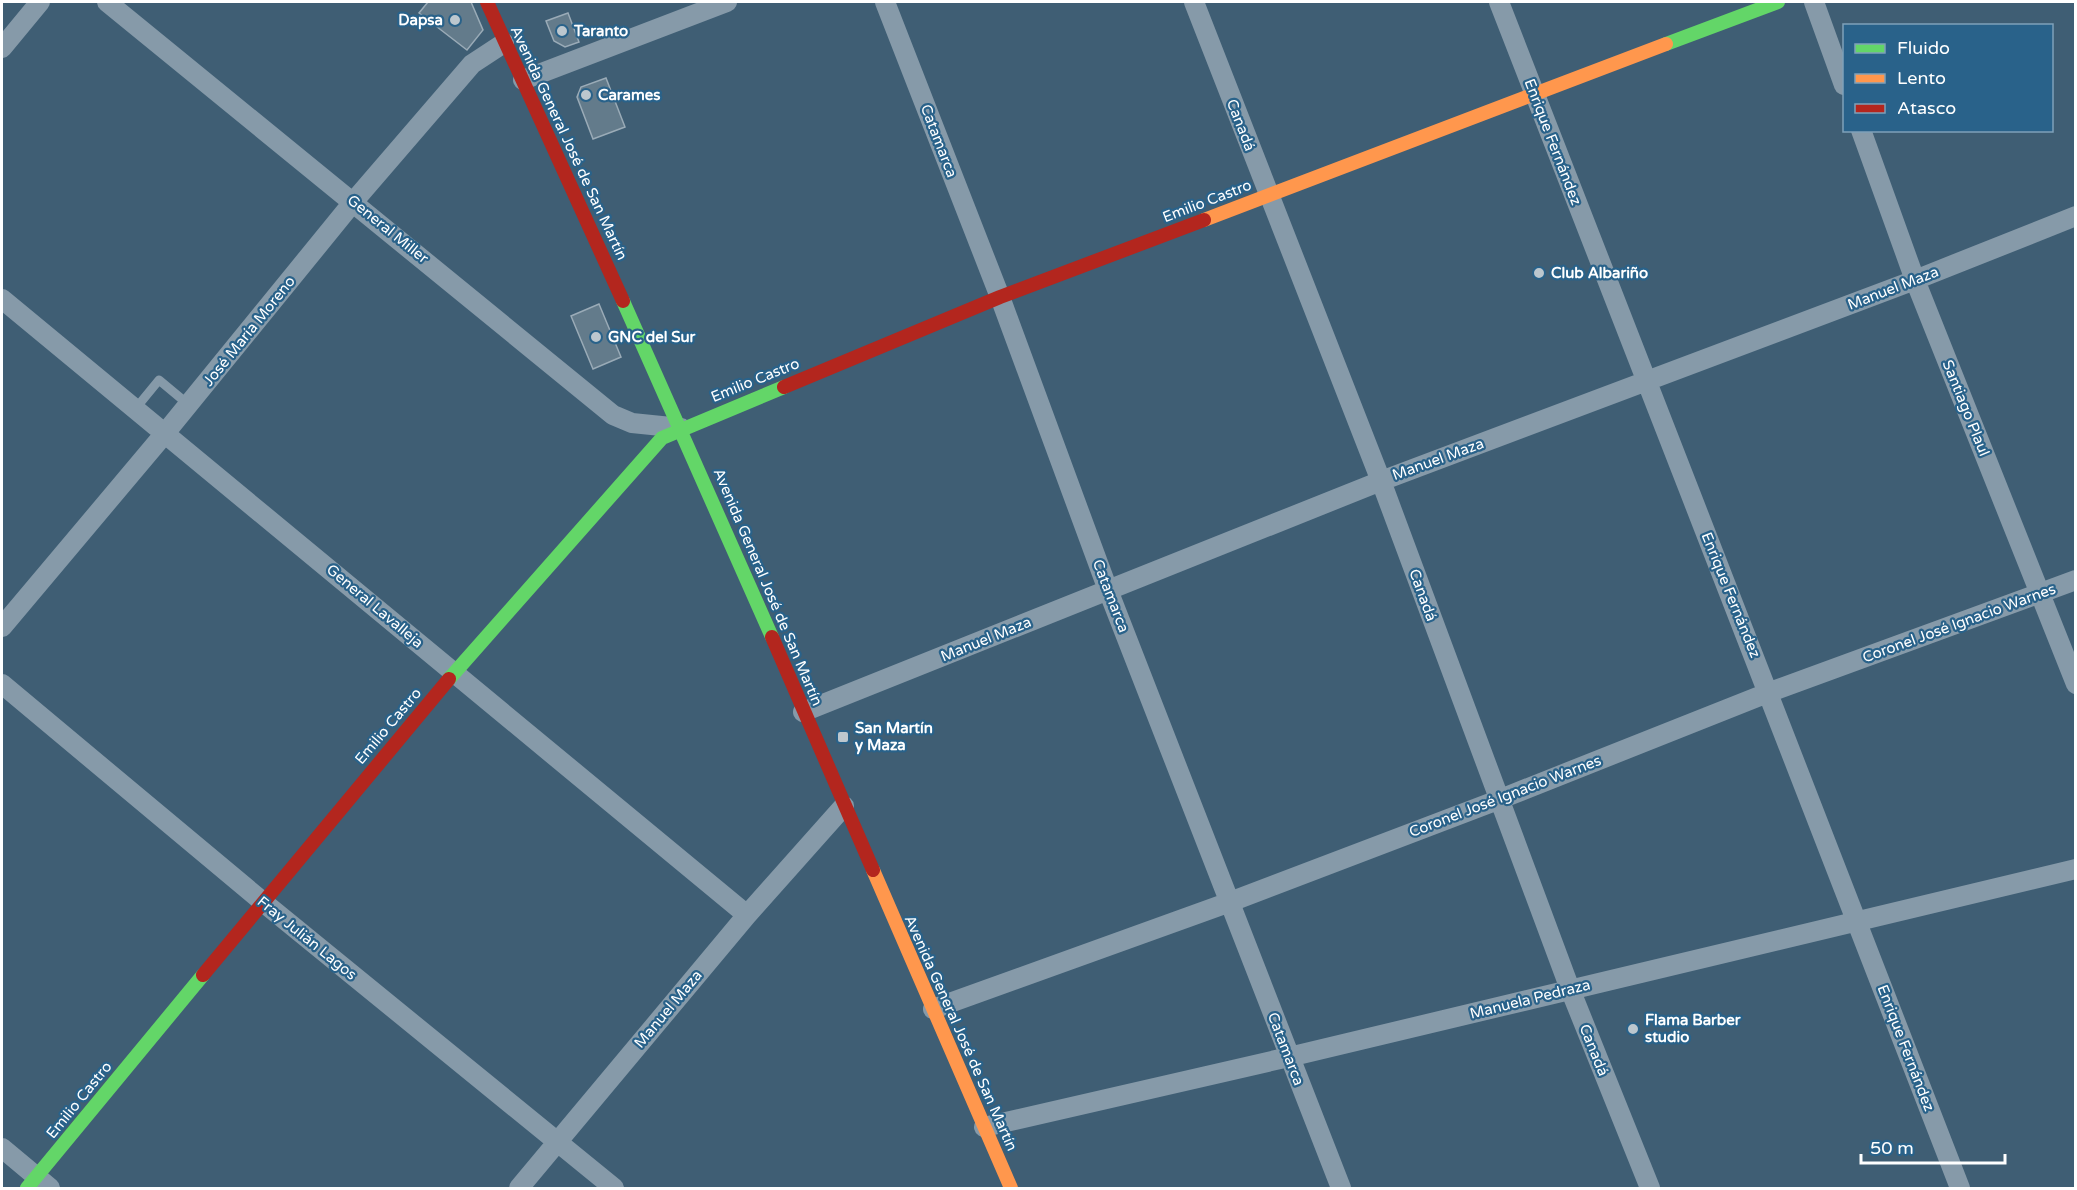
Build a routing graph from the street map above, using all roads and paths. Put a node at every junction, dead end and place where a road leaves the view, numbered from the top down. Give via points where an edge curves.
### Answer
1 (40, 2) edge
2 (107, 2) edge
3 (487, 2) edge
4 (727, 2) edge
5 (885, 2) edge
6 (1194, 2) edge
7 (1498, 2) edge
8 (1778, 2) edge
9 (1814, 2) edge
10 (504, 43) junction
11 (2, 48) edge
12 (523, 80) junction
13 (1843, 80) edge
14 (1535, 96) junction
15 (1862, 132) edge
16 (1268, 195) junction
17 (354, 201) junction
18 (2076, 216) edge
19 (1915, 280) junction
20 (1000, 297) junction
21 (2, 299) edge
22 (1646, 382) junction
23 (189, 405) junction
24 (136, 408) junction
25 (681, 428) junction
26 (166, 432) junction
27 (1381, 481) junction
28 (2076, 580) edge
29 (1108, 590) junction
30 (2041, 594) junction
31 (2, 627) edge
32 (454, 672) junction
33 (2, 684) edge
34 (2076, 684) edge
35 (1770, 692) junction
36 (803, 712) junction
37 (1498, 800) junction
38 (844, 806) junction
39 (2076, 869) edge
40 (262, 902) junction
41 (1230, 902) junction
42 (747, 915) junction
43 (1857, 921) junction
44 (1570, 989) junction
45 (933, 1009) junction
46 (1289, 1058) junction
47 (984, 1127) junction
48 (557, 1142) junction
49 (2, 1148) edge
50 (38, 1185) edge
51 (519, 1188) edge
52 (614, 1188) edge
53 (1011, 1188) edge
54 (1341, 1188) edge
55 (1650, 1188) edge
56 (1960, 1188) edge

1 - 11 street
2 - 17 street, General Miller
3 - 10 street, Avenida General José de San Martín
4 - 12 street
5 - 20 street, Catamarca
6 - 16 street, Canadá
7 - 14 street, Enrique Fernández
8 - 14 street, Emilio Castro
9 - 13 street
10 - 12 street, Avenida General José de San Martín
10 - 17 street, José María Moreno via 472,64
12 - 25 street, Avenida General José de San Martín
14 - 16 street, Emilio Castro
14 - 22 street, Enrique Fernández
15 - 19 street, Santiago Plaul
16 - 20 street, Emilio Castro
16 - 27 street, Canadá
17 - 23 street, José María Moreno
17 - 25 street, General Miller via 613,415 632,423
18 - 19 street, Manuel Maza
19 - 22 street, Manuel Maza
19 - 30 street, Santiago Plaul
20 - 25 street, Emilio Castro
20 - 29 street, Catamarca
21 - 24 street, General Lavalleja
22 - 27 street, Manuel Maza
22 - 35 street, Enrique Fernández
23 - 24 lane via 159,380
23 - 26 street, José María Moreno
24 - 26 street, General Lavalleja
25 - 32 street, Emilio Castro via 662,438
25 - 36 street, Avenida General José de San Martín
26 - 31 street, José María Moreno
26 - 32 street, General Lavalleja
27 - 29 street, Manuel Maza
27 - 37 street, Canadá
28 - 30 street, Coronel José Ignacio Warnes
29 - 36 street, Manuel Maza
29 - 41 street, Catamarca
30 - 34 street, Santiago Plaul
30 - 35 street, Coronel José Ignacio Warnes
32 - 40 street, Emilio Castro
32 - 42 street, General Lavalleja
33 - 40 street, Fray Julián Lagos
35 - 37 street, Coronel José Ignacio Warnes
35 - 43 street, Enrique Fernández
36 - 38 street, Avenida General José de San Martín
37 - 41 street, Coronel José Ignacio Warnes
37 - 44 street, Canadá
38 - 42 street, Manuel Maza
38 - 45 street, Avenida General José de San Martín
39 - 43 street, Manuela Pedraza
40 - 48 street, Fray Julián Lagos
40 - 50 street, Emilio Castro
41 - 45 street, Coronel José Ignacio Warnes
41 - 46 street, Catamarca
42 - 48 street, Manuel Maza
43 - 44 street, Manuela Pedraza
43 - 56 street, Enrique Fernández
44 - 46 street, Manuela Pedraza
44 - 55 street, Canadá
45 - 47 street, Avenida General José de San Martín
46 - 47 street, Manuela Pedraza
46 - 54 street, Catamarca
47 - 53 street, Avenida General José de San Martín
48 - 51 street, Manuel Maza
48 - 52 street, Fray Julián Lagos
49 - 50 street

